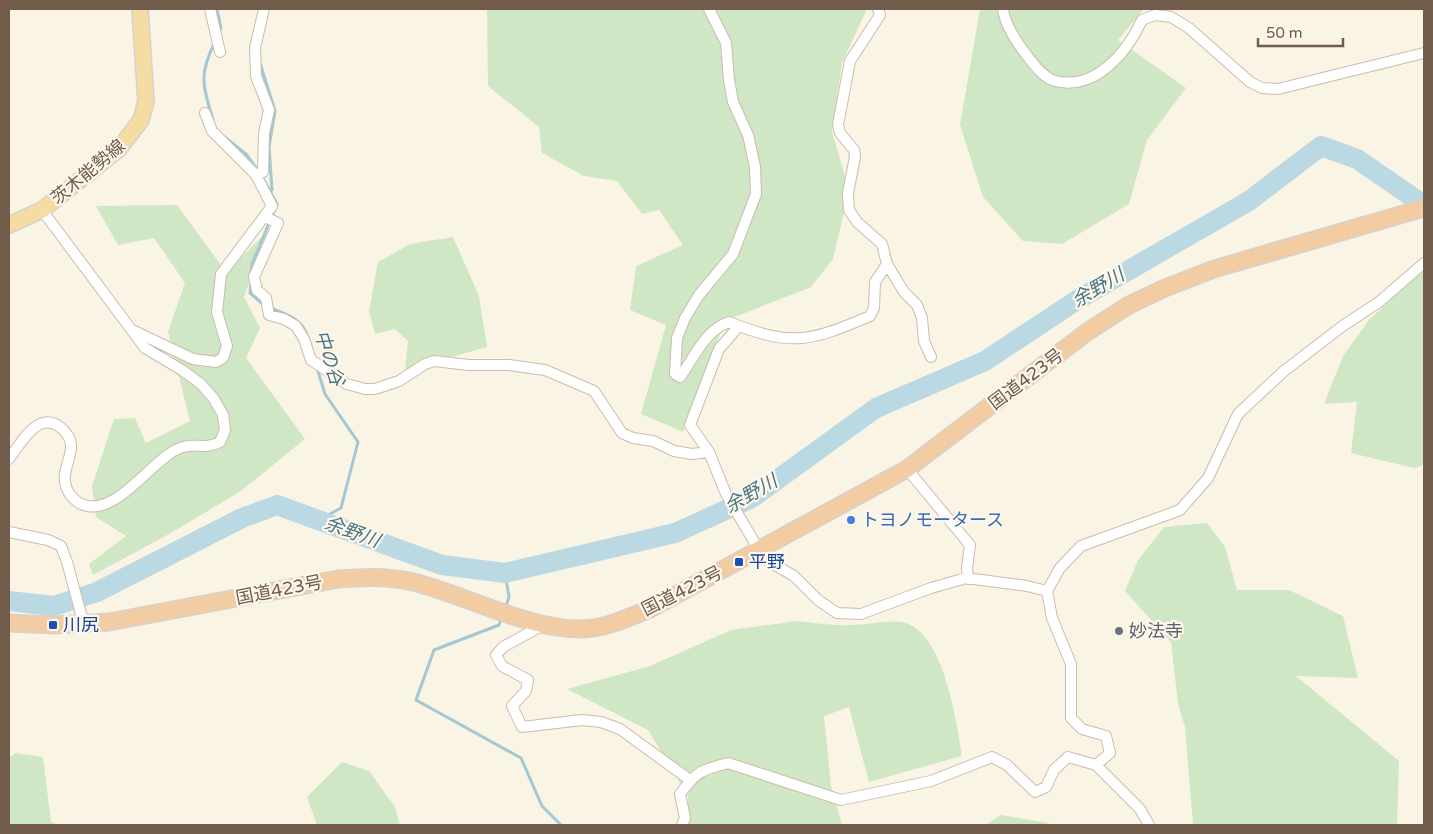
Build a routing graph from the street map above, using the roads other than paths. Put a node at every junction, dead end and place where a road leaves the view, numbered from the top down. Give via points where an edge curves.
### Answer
1 (140, 9) edge
2 (210, 9) edge
3 (264, 9) edge
4 (710, 9) edge
5 (878, 9) edge
6 (1003, 9) edge
7 (220, 52) dead end
8 (1424, 53) edge
9 (205, 113) dead end
10 (256, 174) junction
11 (1424, 208) edge
12 (42, 210) junction
13 (266, 217) junction
14 (9, 225) edge
15 (1424, 263) edge
16 (887, 264) junction
17 (739, 326) junction
18 (134, 331) junction
19 (931, 357) dead end
20 (709, 452) junction
21 (9, 459) edge
22 (907, 469) junction
23 (9, 532) edge
24 (759, 550) junction
25 (968, 579) junction
26 (1047, 591) junction
27 (83, 618) junction
28 (9, 623) edge
29 (546, 624) junction
30 (1096, 765) junction
31 (690, 780) junction
32 (682, 825) edge
33 (1149, 825) edge

1 - 12 main road, 茨木能勢線 via 146,101 141,120 119,149
2 - 7 street
3 - 10 street via 255,48 256,76 269,110 264,133 263,172
4 - 17 street via 726,44 728,80 733,102 748,135 756,194 733,254 685,318 677,338 675,374 680,377 717,326 729,322
5 - 16 street via 880,15 850,61 838,125 855,157 848,193 849,210 857,222 882,244
6 - 8 street via 1009,29 1021,48 1038,69 1054,81 1076,82 1098,74 1112,64 1131,42 1142,20 1155,15 1171,16 1183,24 1250,82 1262,88 1278,89
9 - 10 street via 212,130
10 - 13 street via 272,206
11 - 22 highway, 国道423号 via 1214,269 1129,305 1088,332
12 - 14 main road, 茨木能勢線
12 - 18 street
13 - 18 street via 221,274 217,312 227,346 223,358 216,362 192,359
13 - 20 street via 278,223 254,278 257,290 266,298 270,315 284,318 296,326 311,360 347,384 376,389 399,381 434,361 545,370 594,391 622,432 633,438 653,441 674,451
15 - 26 street via 1379,302 1284,372 1238,414 1208,478 1180,510 1081,546 1060,568
16 - 17 street via 874,282 874,308 870,316 852,324 814,338 798,340 768,336
16 - 19 street via 904,292 917,305 924,341
17 - 20 street via 719,349 690,425
18 - 21 street via 144,348 182,370 214,399 223,415 225,430 220,442 209,447 183,447 118,496 100,505 88,506 69,494 64,477 72,444 65,431 55,424 34,427
20 - 24 street via 726,494
22 - 24 highway, 国道423号
22 - 25 street via 970,545
23 - 27 street via 61,546
24 - 25 street via 768,561 794,576 818,600 837,613 861,614 931,588
24 - 29 highway, 国道423号 via 652,608 611,624 582,629
25 - 26 street
26 - 30 street via 1052,618 1071,664 1070,718 1082,729 1106,736 1110,753
27 - 28 highway, 国道423号
27 - 29 highway, 国道423号 via 109,622 338,579 375,576 413,582
29 - 31 street via 503,647 496,655 502,666 528,680 526,691 512,706 522,727 582,720 601,722 620,728
30 - 31 street via 1068,757 1054,770 1046,787 1035,792 1007,765 992,757 930,781 841,800 728,763 710,766
30 - 33 street via 1140,809
31 - 32 street via 680,794 685,818

